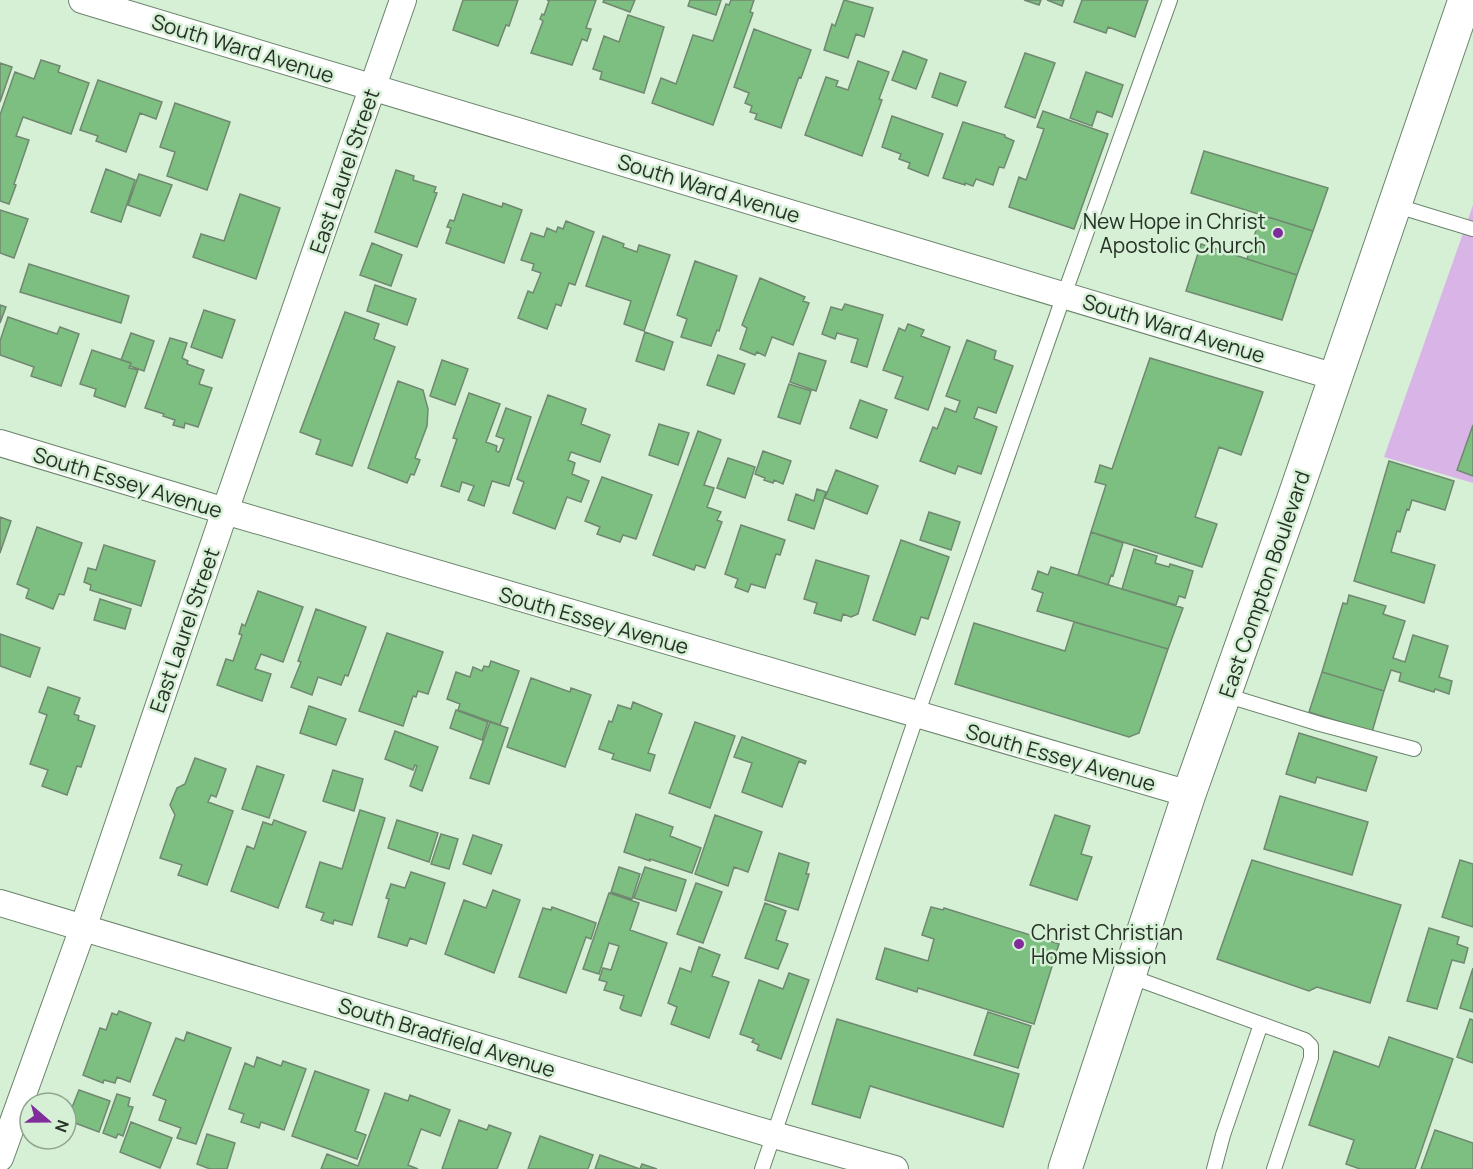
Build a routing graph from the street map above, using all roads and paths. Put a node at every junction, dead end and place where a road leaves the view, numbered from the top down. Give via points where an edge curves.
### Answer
1 (82, 0) edge
2 (403, 0) edge
3 (1170, 0) edge
4 (1465, 0) edge
5 (374, 87) junction
6 (1394, 205) junction
7 (1473, 229) edge
8 (1064, 295) junction
9 (1335, 377) junction
10 (0, 443) edge
11 (225, 511) junction
12 (1225, 695) junction
13 (917, 715) junction
14 (1414, 749) dead end
15 (1189, 794) junction
16 (0, 903) edge
17 (83, 928) junction
18 (1129, 976) junction
19 (1261, 1024) junction
20 (774, 1135) junction
21 (0, 1158) edge
22 (762, 1169) edge
23 (895, 1169) edge
24 (1065, 1169) edge
25 (1214, 1169) edge
26 (1274, 1169) edge

1 - 5 street, South Ward Avenue
2 - 5 street, East Laurel Street
3 - 8 lane
4 - 6 main road, East Compton Boulevard
5 - 8 street, South Ward Avenue
5 - 11 street, East Laurel Street
6 - 7 lane
6 - 9 main road, East Compton Boulevard
8 - 9 street, South Ward Avenue
8 - 13 lane
9 - 12 main road, East Compton Boulevard
10 - 11 street, South Essey Avenue
11 - 13 street, South Essey Avenue
11 - 17 street, East Laurel Street
12 - 14 lane
12 - 15 main road, East Compton Boulevard
13 - 15 street, South Essey Avenue
13 - 20 lane
15 - 18 main road, East Compton Boulevard
16 - 17 street, South Bradfield Avenue
17 - 20 street, South Bradfield Avenue
17 - 21 street, East Laurel Street
18 - 19 lane
18 - 24 main road, East Compton Boulevard
19 - 25 lane
19 - 26 lane via 1305,1040 1311,1046 1311,1058
20 - 22 lane
20 - 23 street, South Bradfield Avenue

